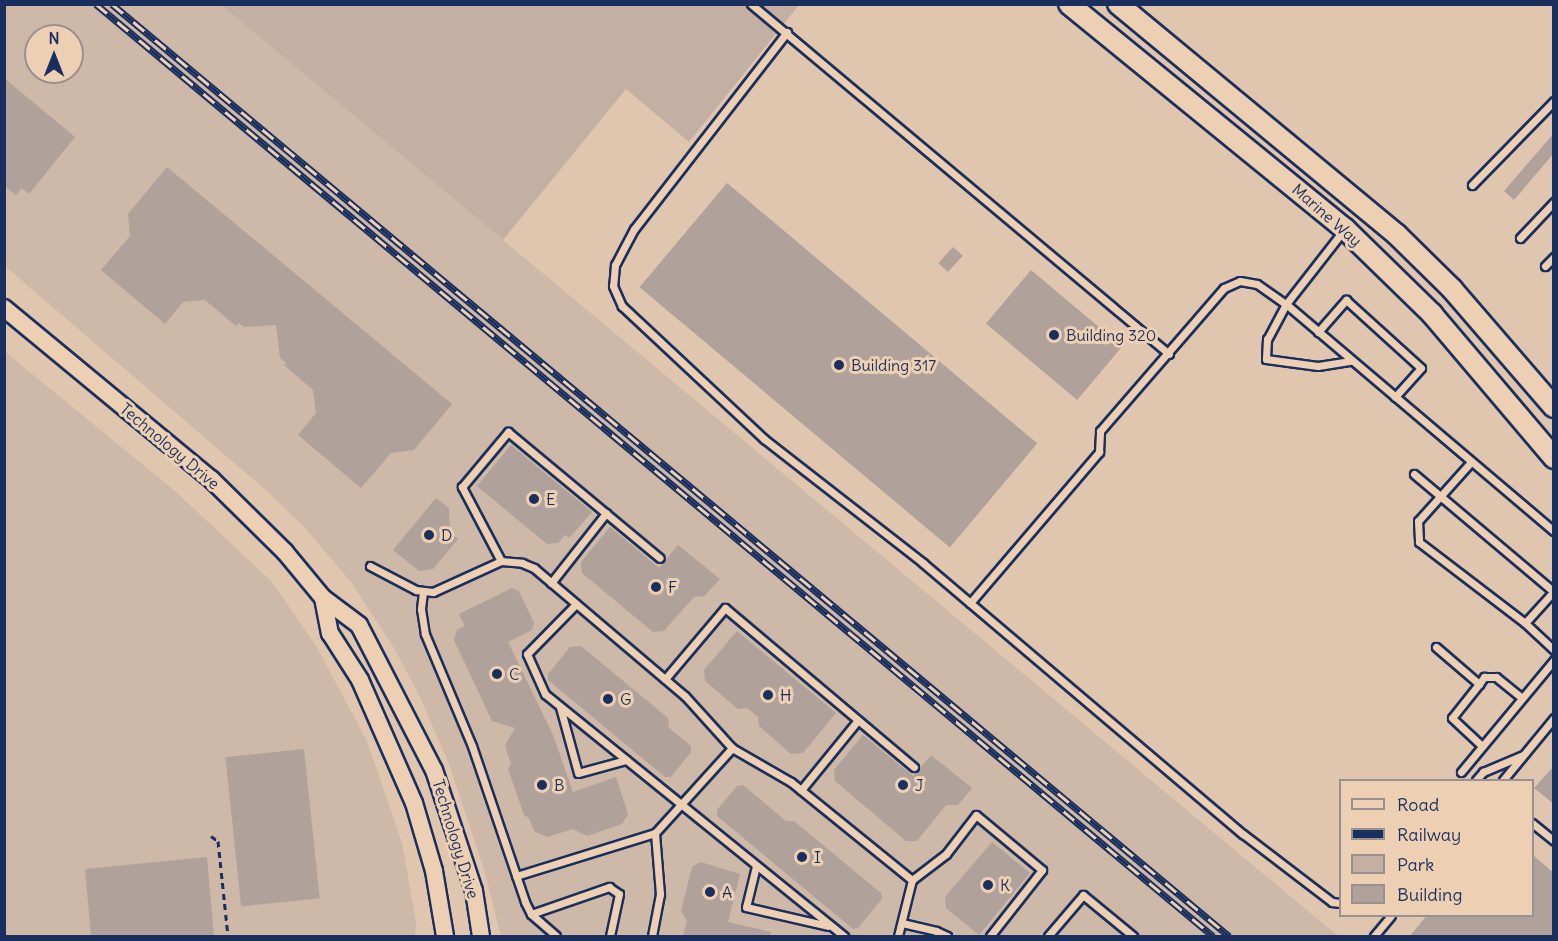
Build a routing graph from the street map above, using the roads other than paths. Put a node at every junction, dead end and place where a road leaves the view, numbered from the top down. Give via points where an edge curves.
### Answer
1 (751, 4) edge
2 (1069, 4) edge
3 (1118, 4) edge
4 (786, 32) junction
5 (1554, 101) edge
6 (1472, 185) dead end
7 (1554, 201) edge
8 (1345, 229) junction
9 (1520, 238) dead end
10 (1554, 257) edge
11 (1545, 266) dead end
12 (1286, 304) junction
13 (4, 308) edge
14 (1318, 332) junction
15 (1169, 354) junction
16 (1351, 361) junction
17 (1395, 398) junction
18 (1554, 407) edge
19 (1554, 458) edge
20 (1471, 462) junction
21 (1414, 474) dead end
22 (1441, 496) junction
23 (606, 513) junction
24 (1554, 531) edge
25 (660, 558) dead end
26 (501, 561) junction
27 (370, 566) dead end
28 (551, 583) junction
29 (1553, 591) edge
30 (423, 592) junction
31 (323, 598) junction
32 (970, 603) junction
33 (576, 604) junction
34 (1525, 623) junction
35 (1437, 647) dead end
36 (1554, 650) edge
37 (1554, 660) edge
38 (665, 679) junction
39 (1479, 684) junction
40 (1522, 698) junction
41 (560, 706) junction
42 (1554, 718) edge
43 (858, 720) junction
44 (1551, 727) edge
45 (1482, 746) junction
46 (732, 748) junction
47 (1524, 754) junction
48 (626, 760) junction
49 (914, 767) dead end
50 (1461, 772) dead end
51 (1477, 779) edge
52 (1504, 779) edge
53 (801, 790) junction
54 (681, 805) junction
55 (1534, 824) edge
56 (655, 833) junction
57 (1554, 841) edge
58 (756, 866) junction
59 (516, 876) junction
60 (912, 880) junction
61 (1339, 903) edge
62 (531, 914) junction
63 (1389, 917) edge
64 (902, 923) junction
65 (830, 926) junction
66 (445, 936) edge
67 (481, 936) edge
68 (556, 936) edge
69 (610, 936) edge
70 (652, 936) edge
71 (844, 936) edge
72 (898, 936) edge
73 (947, 936) edge
74 (990, 936) edge
75 (1048, 936) edge
76 (1133, 936) edge
77 (1374, 936) edge

1 - 4 lane
2 - 8 main road, Marine Way
3 - 18 main road, Marine Way via 1397,234 1460,297
4 - 15 lane
4 - 32 lane via 634,229 615,265 613,286 622,306 764,439
5 - 6 lane
7 - 9 lane
8 - 12 lane
8 - 19 main road, Marine Way via 1432,314
10 - 11 lane
12 - 14 lane
12 - 15 lane via 1257,284 1240,281 1224,288
12 - 16 lane via 1267,339 1266,359 1318,366
13 - 31 street, Technology Drive via 211,479 285,552
14 - 16 lane
14 - 17 lane via 1346,300 1421,368
15 - 32 lane via 1100,431 1100,452
16 - 17 lane
17 - 20 lane
20 - 22 lane
20 - 24 lane
21 - 22 lane
22 - 29 lane
22 - 34 lane via 1418,521 1419,542
23 - 25 lane
23 - 26 lane via 508,432 462,487
23 - 28 lane
26 - 28 lane via 522,563
26 - 30 lane via 450,586
27 - 30 lane
28 - 33 lane
29 - 34 lane
30 - 59 lane via 422,619 427,642 472,746
31 - 66 street, Technology Drive via 330,633 360,680 414,803 434,871
31 - 67 street, Technology Drive via 359,625 426,753 459,841 474,891
32 - 61 lane via 1243,834 1332,902
33 - 38 lane
33 - 41 lane via 528,654 545,694
34 - 36 lane
35 - 39 lane
37 - 40 lane
38 - 43 lane via 725,608
38 - 46 lane
39 - 40 lane via 1484,677 1496,677
39 - 45 lane via 1452,718
40 - 45 lane
41 - 48 lane
41 - 48 lane via 578,773
42 - 44 lane
43 - 49 lane
43 - 53 lane
44 - 47 lane
45 - 50 lane
46 - 53 lane
46 - 54 lane
47 - 51 lane via 1483,772
47 - 52 lane
48 - 54 lane
53 - 60 lane
54 - 56 lane
54 - 58 lane
55 - 57 lane
56 - 59 lane
56 - 70 lane via 660,894
58 - 65 lane
58 - 65 lane via 746,907
59 - 62 lane
60 - 64 lane
60 - 74 lane via 946,855 976,815 1042,870
62 - 68 lane
62 - 69 lane via 609,887 619,894
63 - 77 lane
64 - 72 lane
64 - 73 lane
65 - 71 lane
75 - 76 lane via 1083,895

